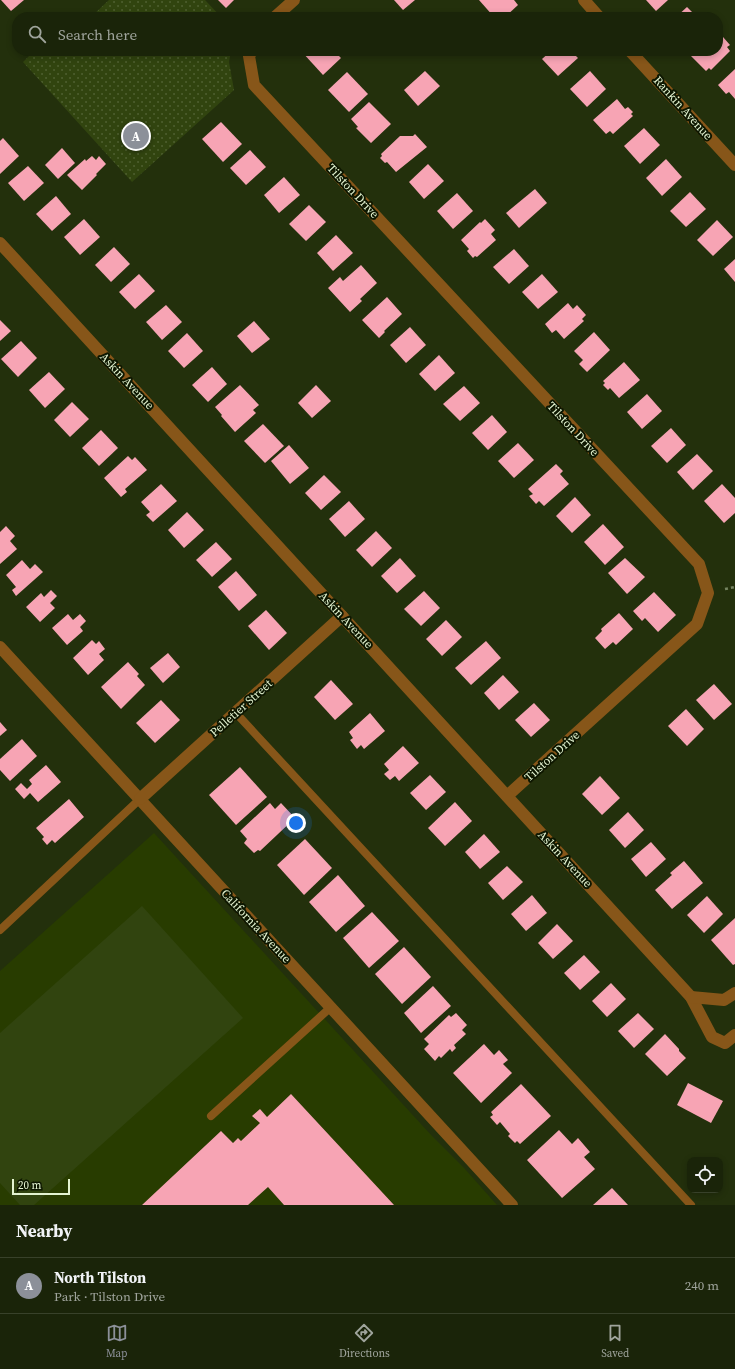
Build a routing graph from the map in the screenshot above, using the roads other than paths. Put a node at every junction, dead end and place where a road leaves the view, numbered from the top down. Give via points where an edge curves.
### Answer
1 (294, 0) edge
2 (584, 0) edge
3 (281, 12) edge
4 (595, 12) edge
5 (249, 56) edge
6 (635, 56) edge
7 (735, 166) edge
8 (0, 243) edge
9 (342, 616) junction
10 (0, 647) edge
11 (236, 712) junction
12 (507, 796) junction
13 (140, 799) junction
14 (0, 930) edge
15 (735, 993) edge
16 (692, 997) junction
17 (331, 1008) junction
18 (735, 1035) edge
19 (211, 1116) dead end
20 (512, 1205) edge
21 (691, 1205) edge

1 - 3 street
2 - 4 street
5 - 12 street, Tilston Drive via 254,85 699,564 708,593 697,624
6 - 7 street, Rankin Avenue
8 - 9 street, Askin Avenue
9 - 11 street, Pelletier Street
9 - 12 street, Askin Avenue
10 - 13 street, California Avenue
11 - 13 street, Pelletier Street
11 - 21 lane
12 - 16 street, Askin Avenue
13 - 14 lane
13 - 17 street, California Avenue
15 - 16 street via 724,1000
16 - 18 street, Askin Avenue via 712,1037 726,1043
17 - 19 lane
17 - 20 street, California Avenue

